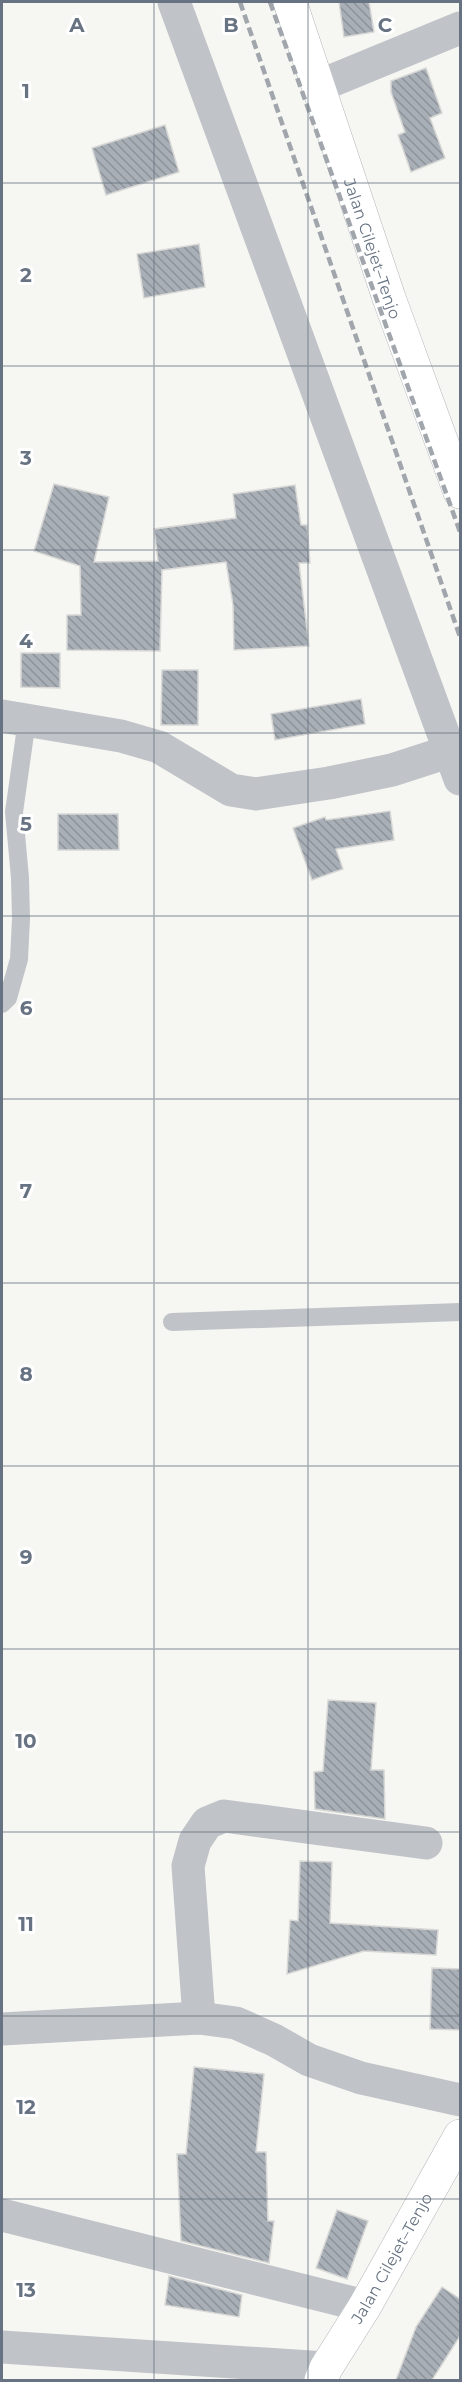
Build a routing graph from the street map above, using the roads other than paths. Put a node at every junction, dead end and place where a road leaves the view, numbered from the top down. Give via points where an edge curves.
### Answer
1 (174, 2) edge
2 (290, 2) edge
3 (460, 28) edge
4 (319, 86) junction
5 (460, 492) edge
6 (14, 718) edge
7 (457, 760) edge
8 (2, 1004) edge
9 (460, 1312) edge
10 (172, 1322) dead end
11 (426, 1844) dead end
12 (199, 2019) junction
13 (2, 2029) edge
14 (460, 2100) edge
15 (460, 2136) edge
16 (2, 2215) edge
17 (365, 2306) junction
18 (2, 2347) edge
19 (324, 2374) edge

1 - 7 street
2 - 4 main road, Jalan Cilejet–Tenjo
3 - 4 street
4 - 5 main road, Jalan Cilejet–Tenjo via 389,298
6 - 7 street via 121,736 159,747 231,790 256,794
6 - 8 lane via 14,812 21,919 19,959 8,998
9 - 10 lane
11 - 12 street via 224,1816 207,1823 195,1841 188,1866
12 - 13 street
12 - 14 street via 236,2023 309,2060 361,2078
15 - 17 main road, Jalan Cilejet–Tenjo
16 - 17 street
17 - 19 main road, Jalan Cilejet–Tenjo
18 - 19 street

